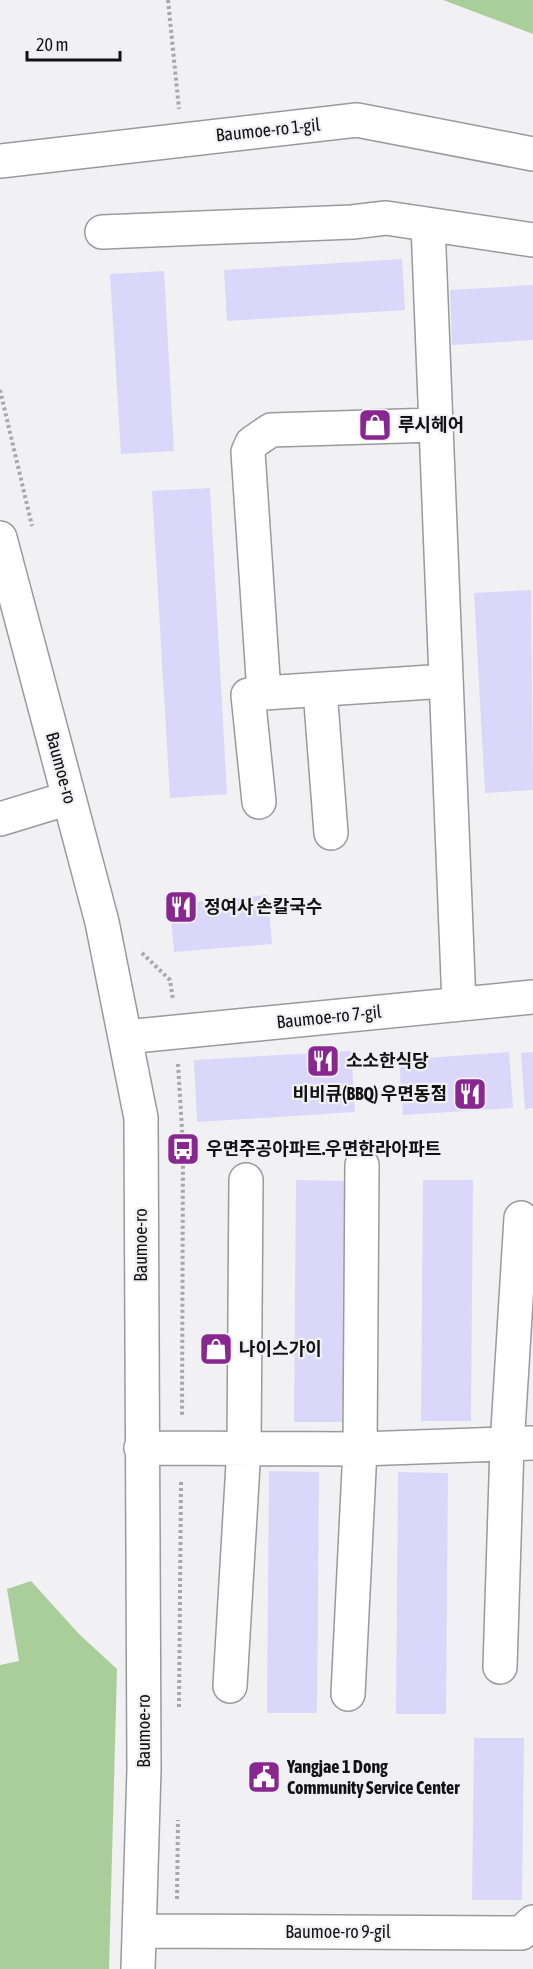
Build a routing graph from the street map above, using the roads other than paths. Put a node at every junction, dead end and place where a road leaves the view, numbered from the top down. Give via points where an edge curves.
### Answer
1 (533, 154) edge
2 (0, 161) edge
3 (428, 225) junction
4 (102, 232) dead end
5 (533, 240) edge
6 (435, 425) junction
7 (0, 538) edge
8 (446, 681) junction
9 (320, 690) junction
10 (264, 693) junction
11 (69, 798) junction
12 (259, 802) dead end
13 (0, 819) edge
14 (331, 833) dead end
15 (533, 997) edge
16 (459, 1004) junction
17 (125, 1037) junction
18 (363, 1165) dead end
19 (246, 1180) dead end
20 (521, 1218) dead end
21 (520, 1444) edge
22 (141, 1448) junction
23 (244, 1448) junction
24 (360, 1449) junction
25 (500, 1667) dead end
26 (230, 1686) dead end
27 (348, 1694) dead end
28 (533, 1922) edge
29 (139, 1931) junction
30 (138, 1969) edge

1 - 2 street, Baumoe-ro 1-gil via 357,120
3 - 4 street via 386,218
3 - 5 street
3 - 6 street
6 - 8 street
6 - 10 street via 271,430 252,443 248,452
7 - 11 street, Baumoe-ro
8 - 9 street
8 - 16 street
9 - 10 street
9 - 14 street
10 - 12 street via 248,695
11 - 13 street
11 - 17 street, Baumoe-ro via 102,922
15 - 16 street, Baumoe-ro 7-gil
16 - 17 street, Baumoe-ro 7-gil
17 - 22 street, Baumoe-ro via 141,1118
18 - 24 street
19 - 23 street
20 - 21 street
21 - 24 street
21 - 25 street
22 - 23 street
22 - 29 street, Baumoe-ro via 144,1769
23 - 24 street
23 - 26 street
24 - 27 street
28 - 29 street, Baumoe-ro 9-gil via 521,1933
29 - 30 street, Baumoe-ro

